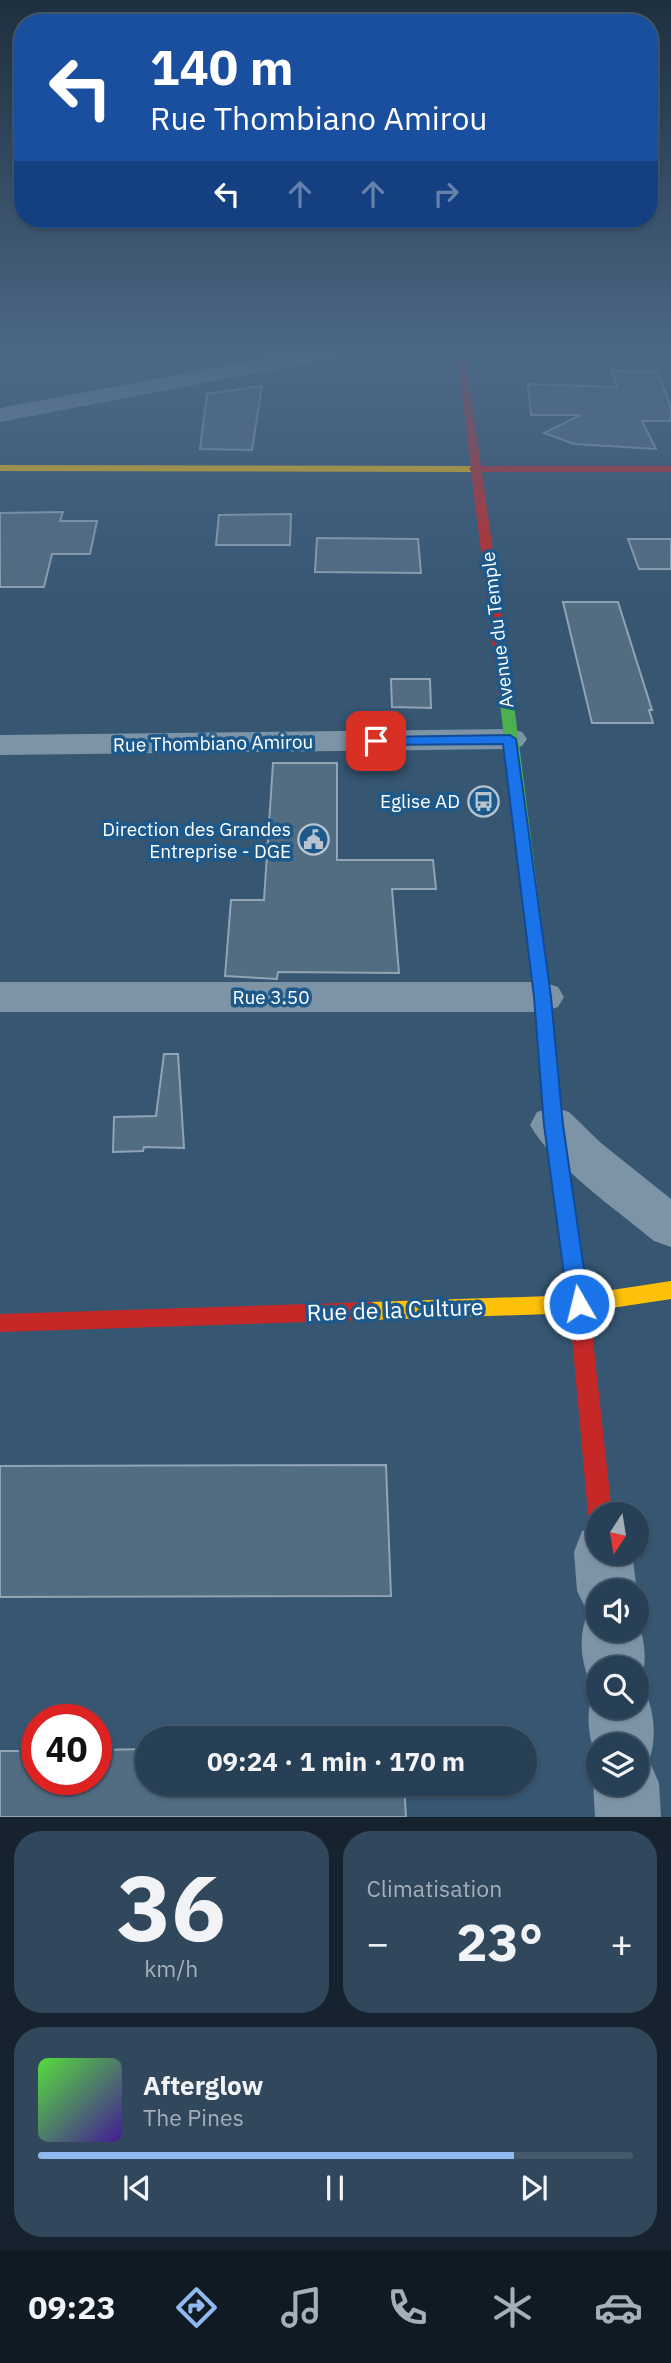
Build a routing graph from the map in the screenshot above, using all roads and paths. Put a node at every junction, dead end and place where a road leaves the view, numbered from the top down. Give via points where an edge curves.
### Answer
1 (474, 439) edge
2 (0, 468) edge
3 (478, 469) junction
4 (671, 469) edge
5 (510, 739) junction
6 (0, 746) edge
7 (0, 997) edge
8 (543, 997) junction
9 (554, 1125) junction
10 (671, 1227) edge
11 (671, 1290) edge
12 (579, 1304) junction
13 (0, 1323) edge
14 (599, 1502) edge
15 (627, 1796) edge
16 (628, 1817) edge

1 - 3 main road, Avenue du Temple
2 - 3 main road
3 - 4 main road
3 - 5 main road, Avenue du Temple
5 - 6 street, Rue Thombiano Amirou
5 - 8 main road, Avenue du Temple
7 - 8 street, Rue 3.50
8 - 9 main road, Avenue du Temple
9 - 10 street
9 - 12 main road, Avenue du Temple
11 - 12 main road, Rue de la Culture
12 - 13 main road, Rue de la Culture
12 - 14 main road
15 - 16 street

